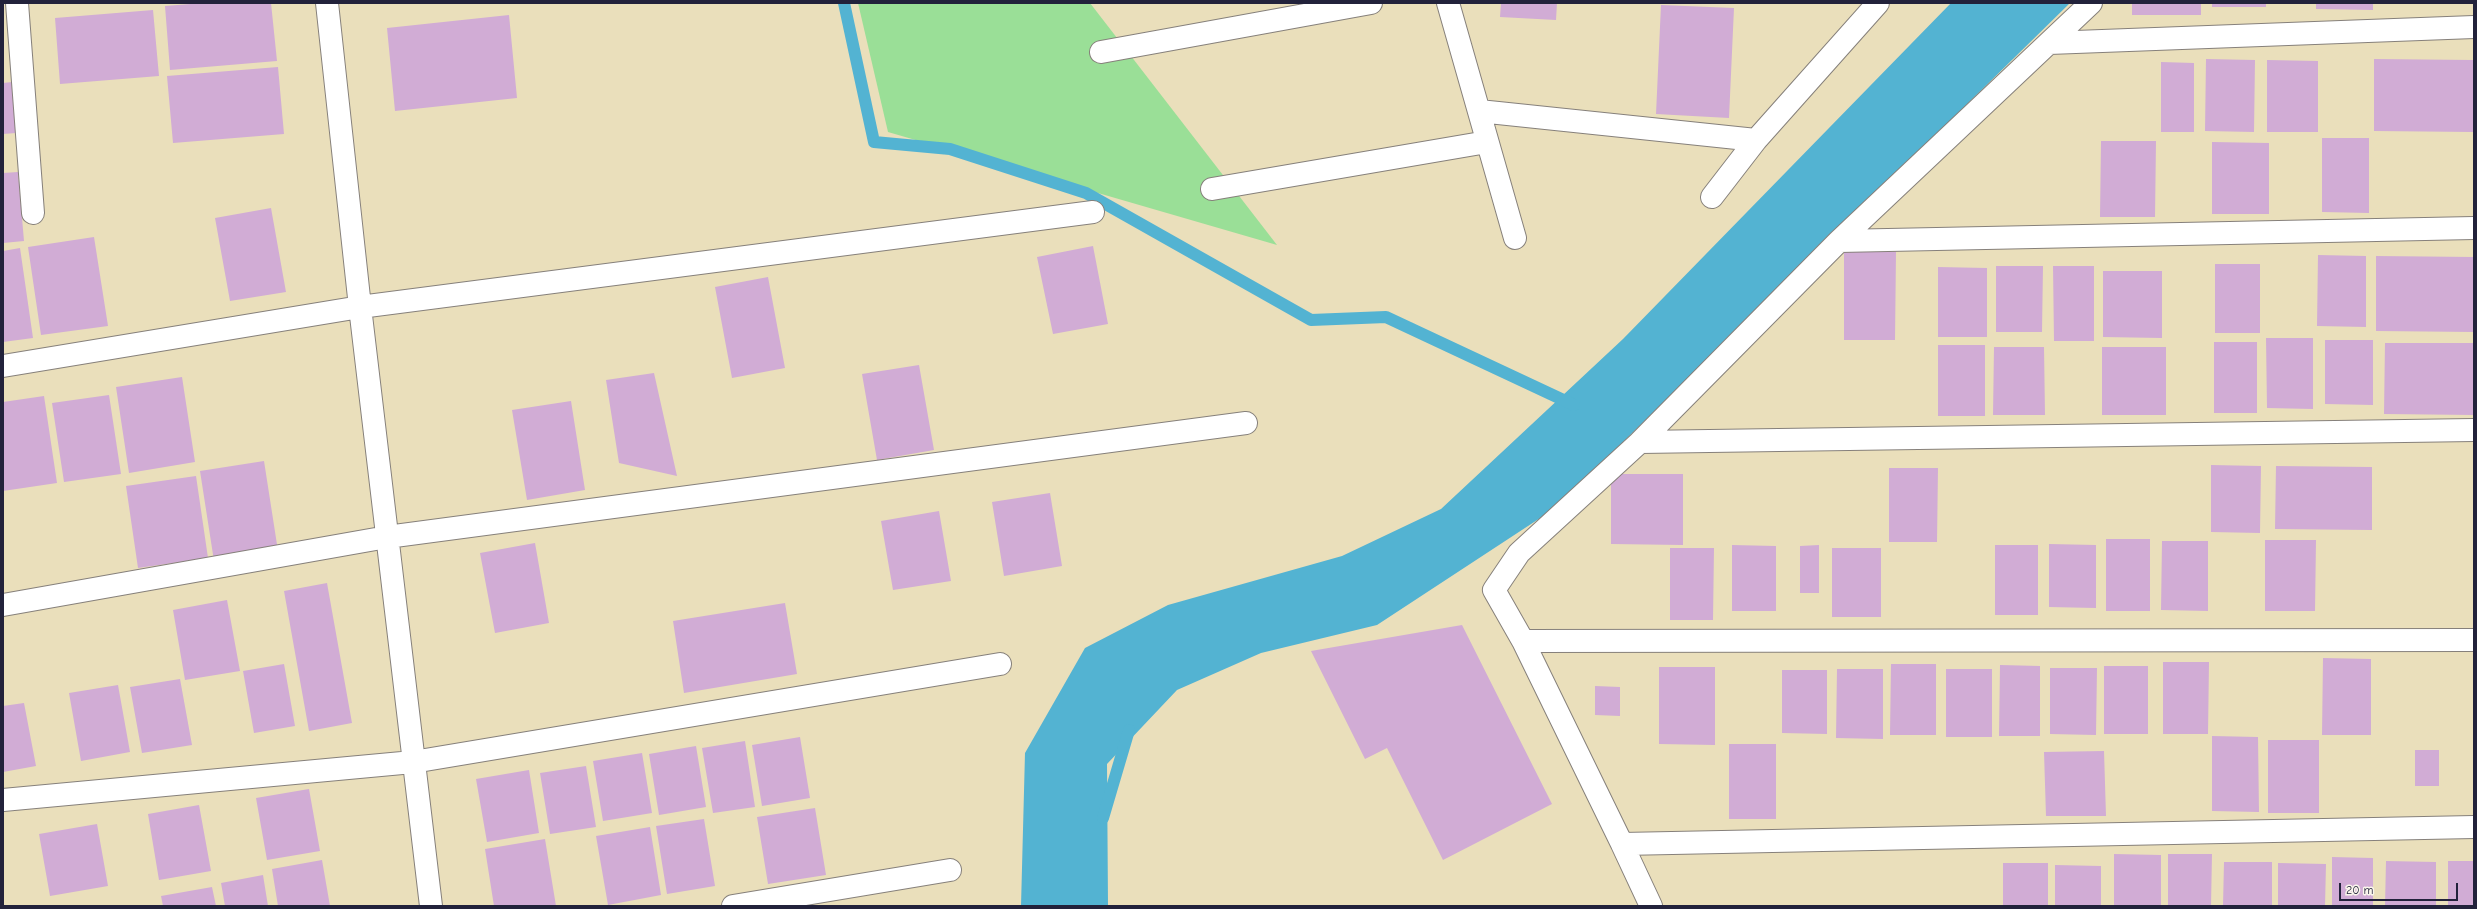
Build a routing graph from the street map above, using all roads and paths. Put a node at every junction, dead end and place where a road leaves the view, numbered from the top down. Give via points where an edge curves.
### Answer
1 (17, 3) edge
2 (327, 3) edge
3 (1371, 3) edge
4 (1448, 3) edge
5 (1878, 3) edge
6 (2091, 3) edge
7 (2474, 27) edge
8 (2049, 44) junction
9 (1101, 52) dead end
10 (1478, 111) junction
11 (1756, 140) junction
12 (1487, 142) junction
13 (1212, 189) dead end
14 (1712, 197) dead end
15 (1093, 212) dead end
16 (33, 213) dead end
17 (2474, 228) edge
18 (1515, 238) dead end
19 (1839, 240) junction
20 (360, 307) junction
21 (3, 366) edge
22 (1246, 423) dead end
23 (2474, 430) edge
24 (1640, 442) junction
25 (388, 537) junction
26 (3, 605) edge
27 (2474, 640) edge
28 (1523, 641) junction
29 (1000, 664) dead end
30 (413, 762) junction
31 (3, 800) edge
32 (2474, 827) edge
33 (1622, 844) junction
34 (950, 870) dead end
35 (431, 906) edge
36 (733, 906) edge
37 (1651, 906) edge

1 - 16 street
2 - 20 street
3 - 9 street
4 - 10 street
5 - 11 street
6 - 8 street
7 - 8 street
8 - 19 street
10 - 11 street
10 - 12 street
11 - 14 street
12 - 13 street
12 - 18 street
15 - 20 street
17 - 19 street
19 - 24 street
20 - 21 street
20 - 25 street
22 - 25 street
23 - 24 street
24 - 28 street via 1519,553 1494,590
25 - 26 street
25 - 30 street
27 - 28 street
28 - 33 street
29 - 30 street
30 - 31 street
30 - 35 street
32 - 33 street
33 - 37 street
34 - 36 street

